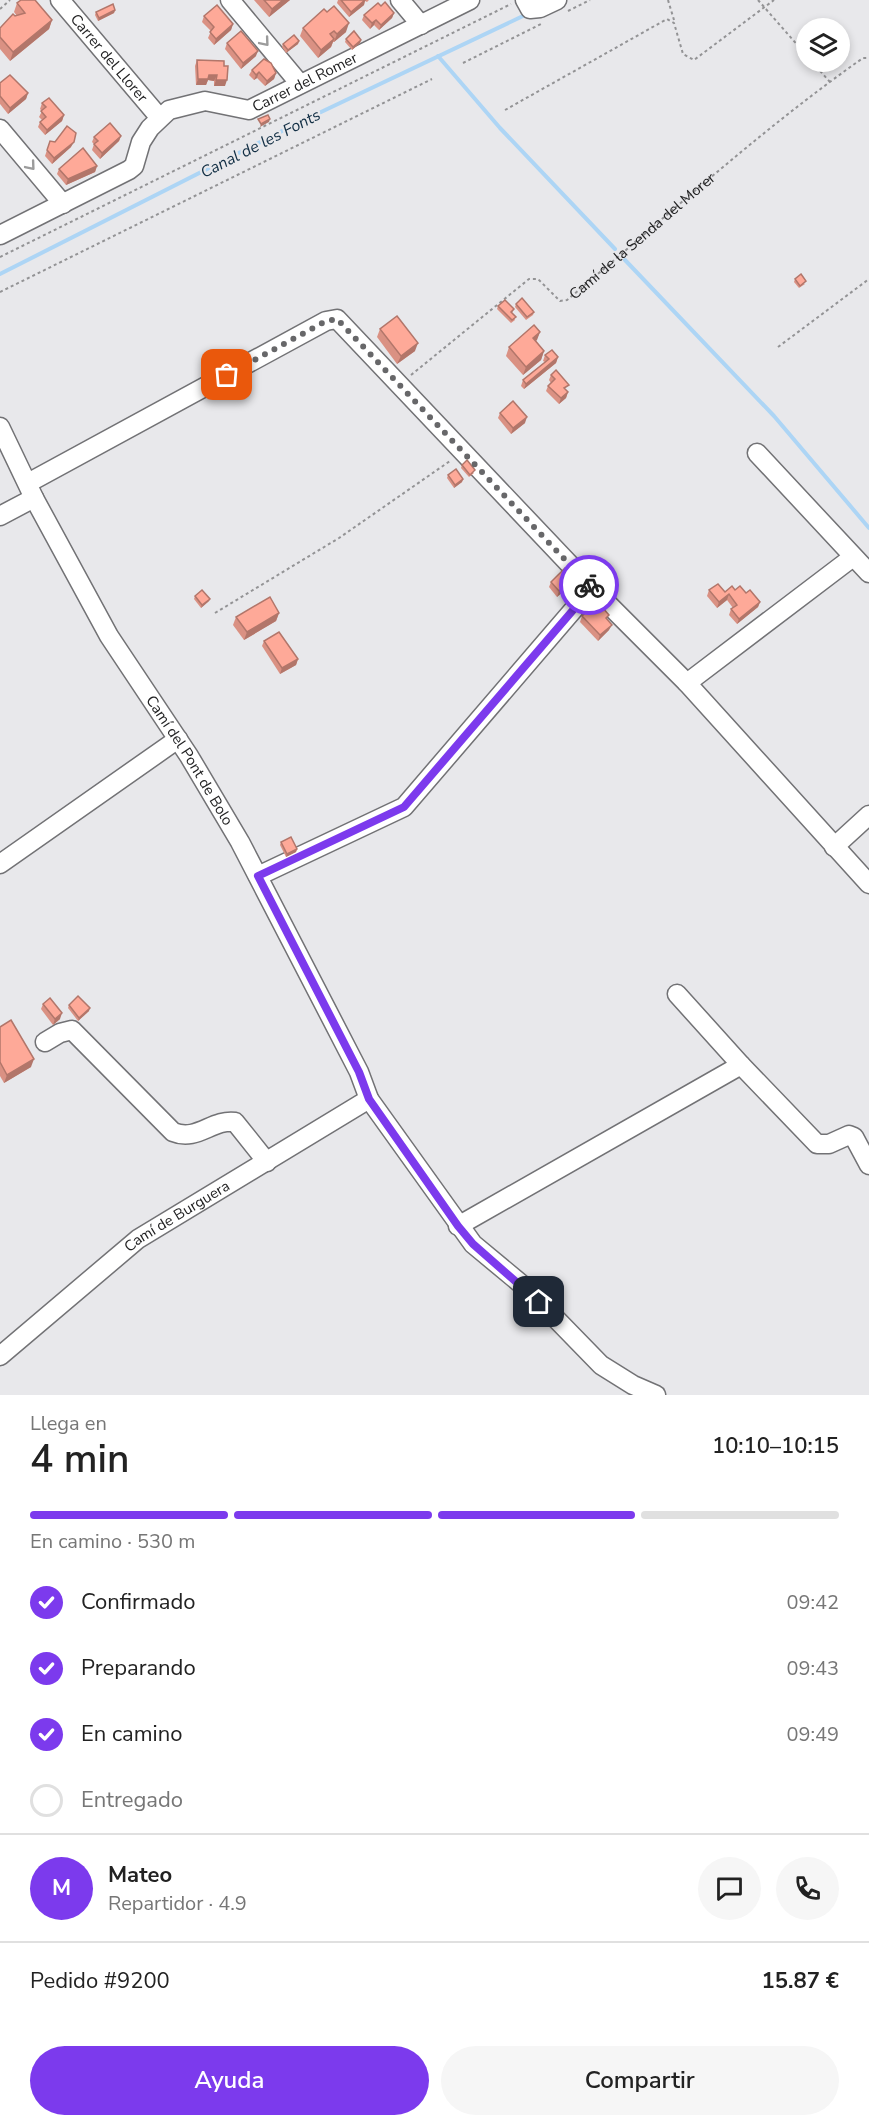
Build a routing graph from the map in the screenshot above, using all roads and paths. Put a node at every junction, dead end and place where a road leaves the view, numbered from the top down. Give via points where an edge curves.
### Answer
1 (10, 0) edge
2 (60, 0) edge
3 (230, 0) edge
4 (400, 0) edge
5 (470, 0) edge
6 (590, 0) edge
7 (668, 0) edge
8 (758, 0) edge
9 (774, 0) edge
10 (524, 2) edge
11 (557, 8) edge
12 (764, 8) junction
13 (0, 9) edge
14 (673, 16) junction
15 (667, 19) junction
16 (547, 21) dead end
17 (675, 22) junction
18 (421, 25) junction
19 (796, 44) edge
20 (869, 53) edge
21 (863, 58) junction
22 (869, 58) edge
23 (463, 63) dead end
24 (821, 72) edge
25 (432, 79) dead end
26 (830, 82) junction
27 (300, 84) junction
28 (504, 110) dead end
29 (159, 117) junction
30 (0, 129) edge
31 (63, 204) junction
32 (0, 235) edge
33 (0, 258) edge
34 (869, 279) edge
35 (0, 292) edge
36 (778, 347) dead end
37 (399, 385) junction
38 (0, 427) edge
39 (462, 453) junction
40 (757, 453) dead end
41 (31, 490) junction
42 (0, 516) edge
43 (854, 557) junction
44 (869, 573) edge
45 (592, 588) junction
46 (215, 613) dead end
47 (687, 683) junction
48 (178, 739) junction
49 (869, 815) edge
50 (834, 847) junction
51 (0, 864) edge
52 (258, 876) junction
53 (869, 884) edge
54 (677, 994) dead end
55 (45, 1042) dead end
56 (741, 1065) junction
57 (369, 1099) junction
58 (267, 1162) junction
59 (869, 1165) edge
60 (458, 1226) junction
61 (0, 1356) edge
62 (657, 1395) edge

1 - 13 path
2 - 29 street, Carrer del Llorer
3 -> 27 street
4 - 18 street
5 - 18 street, Carrer del Romer
6 - 11 path
7 - 14 path
8 - 12 path
9 - 12 path
10 - 11 street via 534,10
10 - 33 path
12 - 17 path via 694,60 683,54
12 - 19 path
14 - 15 path
14 - 17 path
15 - 17 path
15 - 28 path
16 - 23 path
18 - 27 street, Carrer del Romer
20 - 21 path, Camí de la Senda del Morer
21 - 22 path
21 - 26 path, Camí de la Senda del Morer
24 - 26 path
25 - 35 path
26 - 37 path, Camí de la Senda del Morer via 567,300 560,301 538,279 529,279
27 - 29 street, Carrer del Romer via 249,110 196,102 177,106
29 - 31 street, Carrer del Romer via 141,142 134,166
30 -> 31 street
31 - 32 street, Carrer del Romer
34 - 36 path
37 - 39 street
37 - 41 street via 342,322 332,318
38 - 41 street, Camí del Pont de Bolo
39 - 45 street
39 - 46 path via 339,537
40 - 43 street
41 - 42 street
41 - 48 street, Camí del Pont de Bolo via 109,636
43 - 44 street
43 - 47 street
45 - 47 street
45 - 52 street via 404,807
47 - 50 street
48 - 51 street
48 - 52 street, Camí del Pont de Bolo
49 - 50 street
50 - 53 street
52 - 57 street, Camí del Pont de Bolo via 359,1072
54 - 56 street
55 - 58 street via 72,1030 173,1132 197,1134 221,1122 235,1122
56 - 59 street via 817,1144 854,1137
56 - 60 street
57 - 58 street, Camí de Burguera
57 - 60 street, Camí del Pont de Bolo
58 - 61 street, Camí de Burguera via 138,1239
60 - 62 street, Camí del Pont de Bolo via 601,1365

